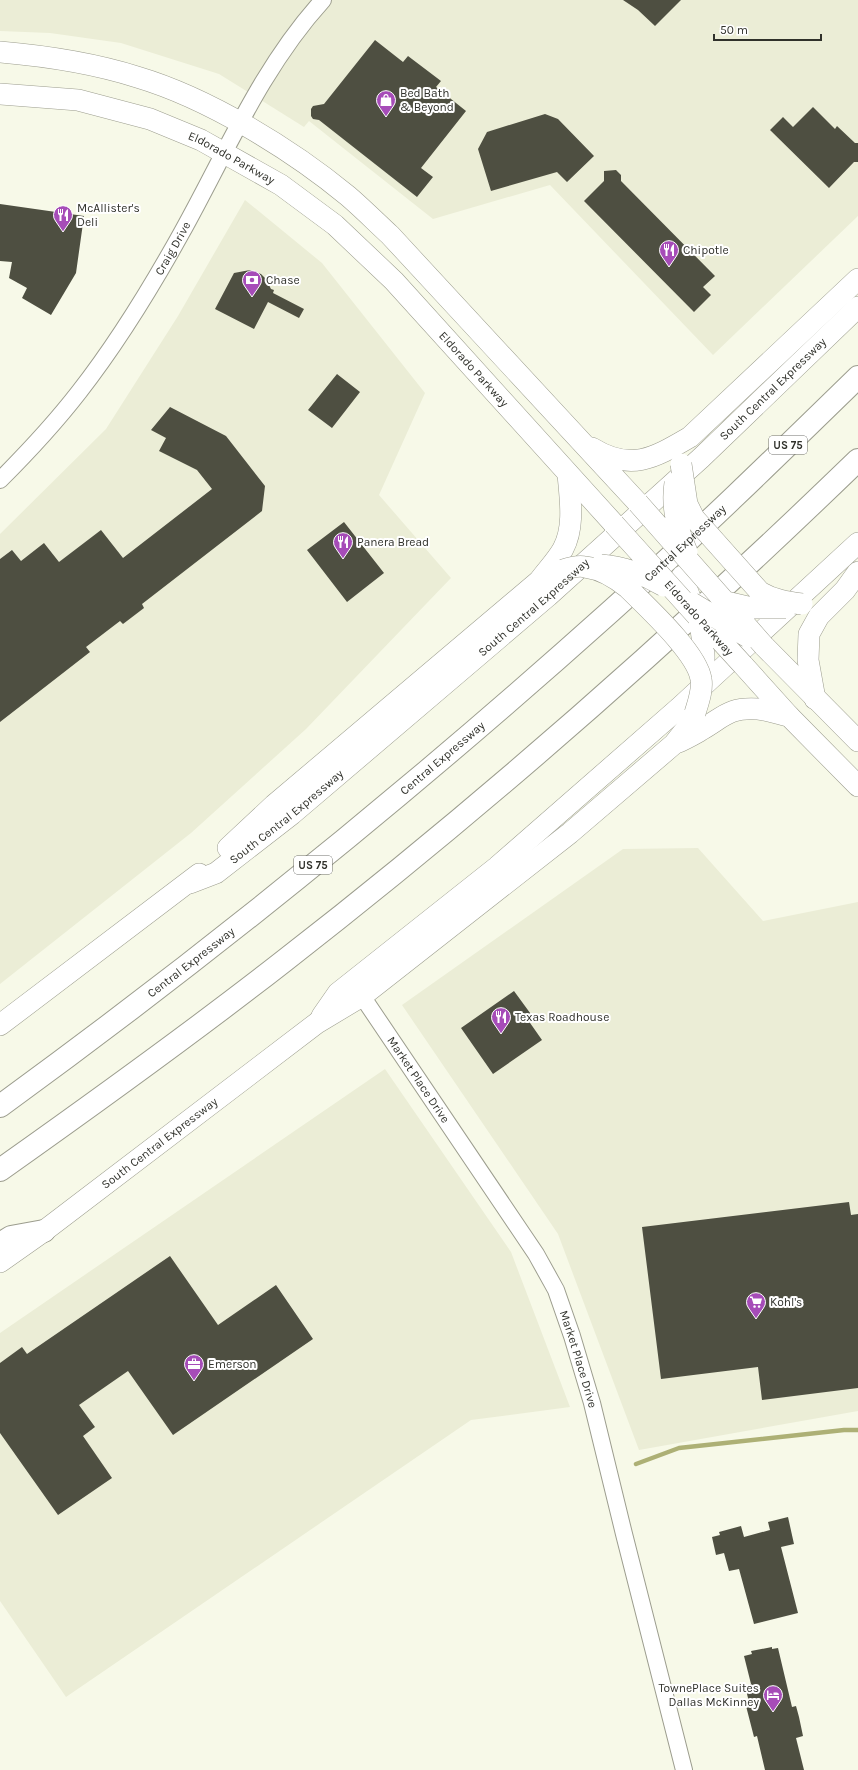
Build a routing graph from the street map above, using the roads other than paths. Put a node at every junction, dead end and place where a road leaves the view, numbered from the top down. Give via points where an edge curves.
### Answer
1 (323, 0) edge
2 (0, 52) edge
3 (0, 94) edge
4 (239, 123) junction
5 (224, 152) junction
6 (858, 279) edge
7 (858, 307) edge
8 (858, 377) edge
9 (577, 437) junction
10 (690, 437) junction
11 (858, 460) edge
12 (681, 464) junction
13 (568, 474) junction
14 (0, 480) edge
15 (858, 543) edge
16 (584, 566) junction
17 (858, 572) edge
18 (539, 581) junction
19 (698, 596) junction
20 (808, 603) junction
21 (702, 681) junction
22 (815, 699) junction
23 (789, 716) junction
24 (858, 741) edge
25 (674, 744) junction
26 (858, 786) edge
27 (190, 883) junction
28 (362, 996) junction
29 (318, 1023) junction
30 (0, 1025) edge
31 (0, 1106) edge
32 (0, 1170) edge
33 (44, 1231) junction
34 (0, 1244) edge
35 (0, 1262) edge
36 (684, 1770) edge

1 - 4 street, Craig Drive via 283,49
2 - 4 main road via 65,60 138,77 186,96
3 - 5 main road, Eldorado Parkway via 63,98 113,109 165,125
4 - 5 street, Craig Drive
4 - 9 main road via 320,174 390,235
5 - 13 main road, Eldorado Parkway via 282,185 341,230 394,281
5 - 14 street, Craig Drive via 162,267 109,352 39,439
6 - 10 main road, South Central Expressway
7 - 27 main road, South Central Expressway via 707,453 542,602 292,814 216,873
8 - 31 highway, Central Expressway / US 75 via 614,608 457,746 231,930 75,1052
9 - 10 main road via 606,456 628,462 650,459
9 - 19 main road, bridge via 668,538
10 - 12 main road
11 - 32 highway via 611,688 438,837 244,992
12 - 19 main road, bridge via 674,488 675,514
12 - 20 main road, bridge via 687,504 694,518 760,592 780,601
13 - 18 main road via 571,518 568,538 559,556
13 - 19 main road, Eldorado Parkway, bridge via 614,524
15 - 29 main road, South Central Expressway via 679,708 497,867 338,993
16 - 18 main road, bridge via 563,570
16 - 19 main road, bridge via 629,569
16 - 21 main road, bridge via 610,575 628,588 684,647 698,668
17 - 20 main road via 841,582 823,598
17 - 22 main road via 845,590 819,616 810,632 808,660
18 - 27 main road, South Central Expressway via 274,805
19 - 20 main road, bridge via 742,607 768,609 792,608
19 - 21 main road via 704,646
19 - 22 main road, bridge via 764,646
19 - 23 main road, Eldorado Parkway, bridge via 721,641
21 - 25 main road, bridge via 695,713
22 - 24 main road
23 - 25 main road via 760,709 731,711
23 - 26 main road, Eldorado Parkway
25 - 28 main road, South Central Expressway via 570,833
27 - 30 main road, South Central Expressway
28 - 29 main road, South Central Expressway
28 - 36 street, Market Place Drive via 536,1254 556,1290 592,1402
29 - 33 main road, South Central Expressway
33 - 34 highway via 11,1237
33 - 35 main road, South Central Expressway

